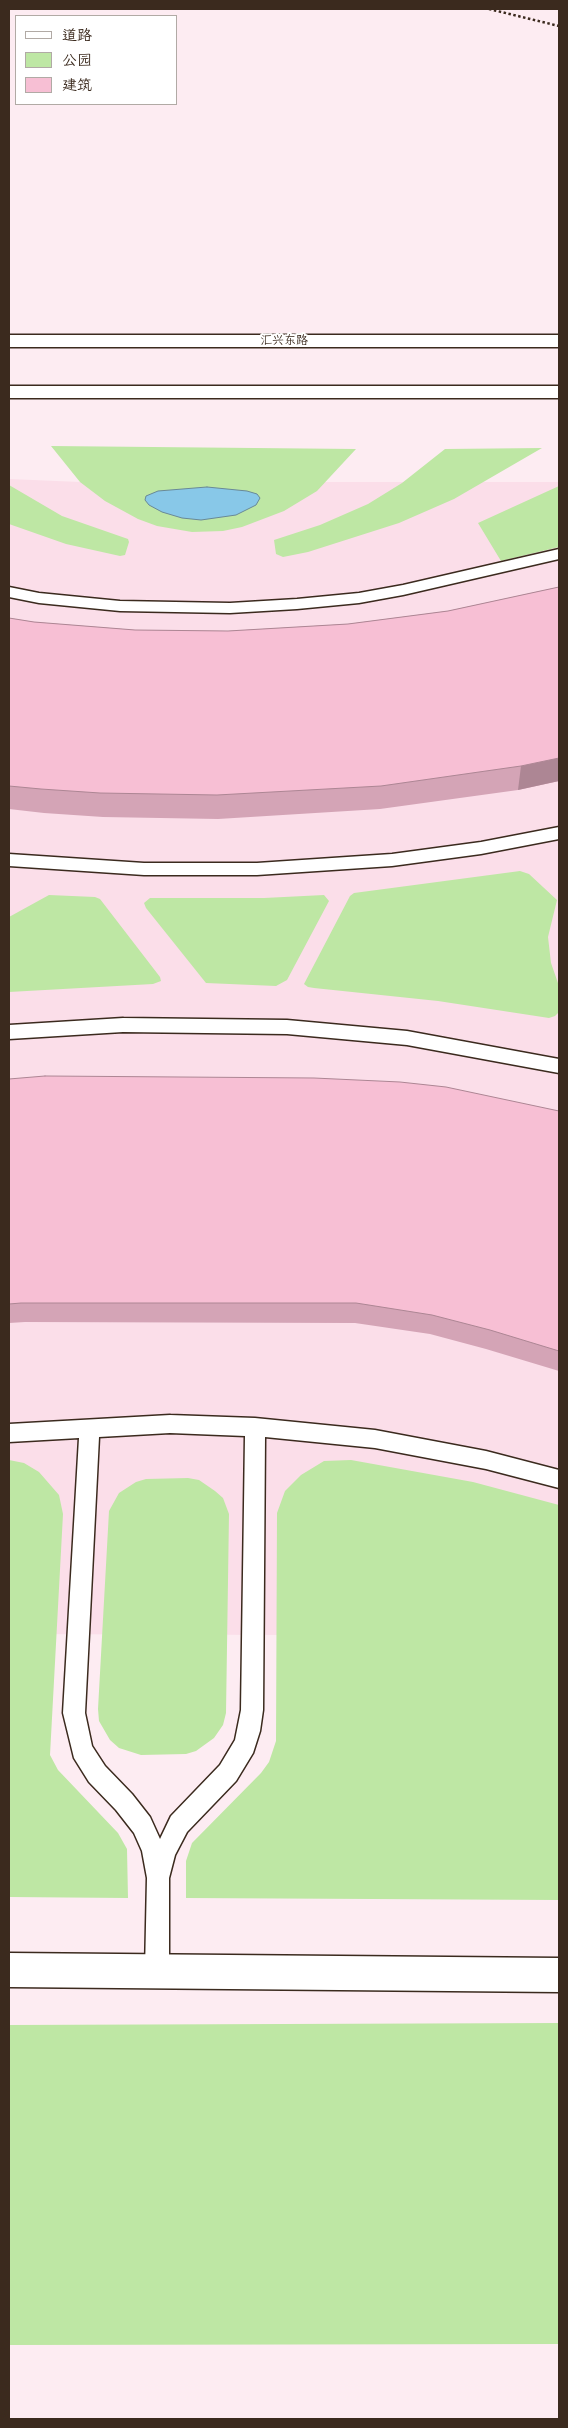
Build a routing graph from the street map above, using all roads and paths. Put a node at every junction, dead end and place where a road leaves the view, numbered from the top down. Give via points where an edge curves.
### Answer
1 (488, 9) edge
2 (559, 26) edge
3 (9, 341) edge
4 (559, 341) edge
5 (9, 392) edge
6 (559, 392) edge
7 (559, 554) edge
8 (9, 592) edge
9 (559, 833) edge
10 (9, 860) edge
11 (9, 1032) edge
12 (559, 1066) edge
13 (90, 1427) junction
14 (255, 1427) junction
15 (9, 1433) edge
16 (559, 1479) edge
17 (158, 1878) junction
18 (9, 1970) edge
19 (157, 1971) junction
20 (559, 1975) edge

1 - 2 path
3 - 4 main road, 汇兴东路
5 - 6 main road
7 - 8 lane via 412,589 297,604 222,608 120,606
9 - 10 lane via 392,860 257,869 144,869
11 - 12 lane via 123,1025 286,1027 407,1038
13 - 14 lane via 170,1424
13 - 15 lane
13 - 17 lane via 74,1713 82,1750 97,1774 142,1825 153,1850
14 - 16 lane via 384,1440 486,1460
14 - 17 lane via 250,1731 228,1773 179,1824 165,1852
17 - 19 lane
18 - 19 main road
19 - 20 main road

